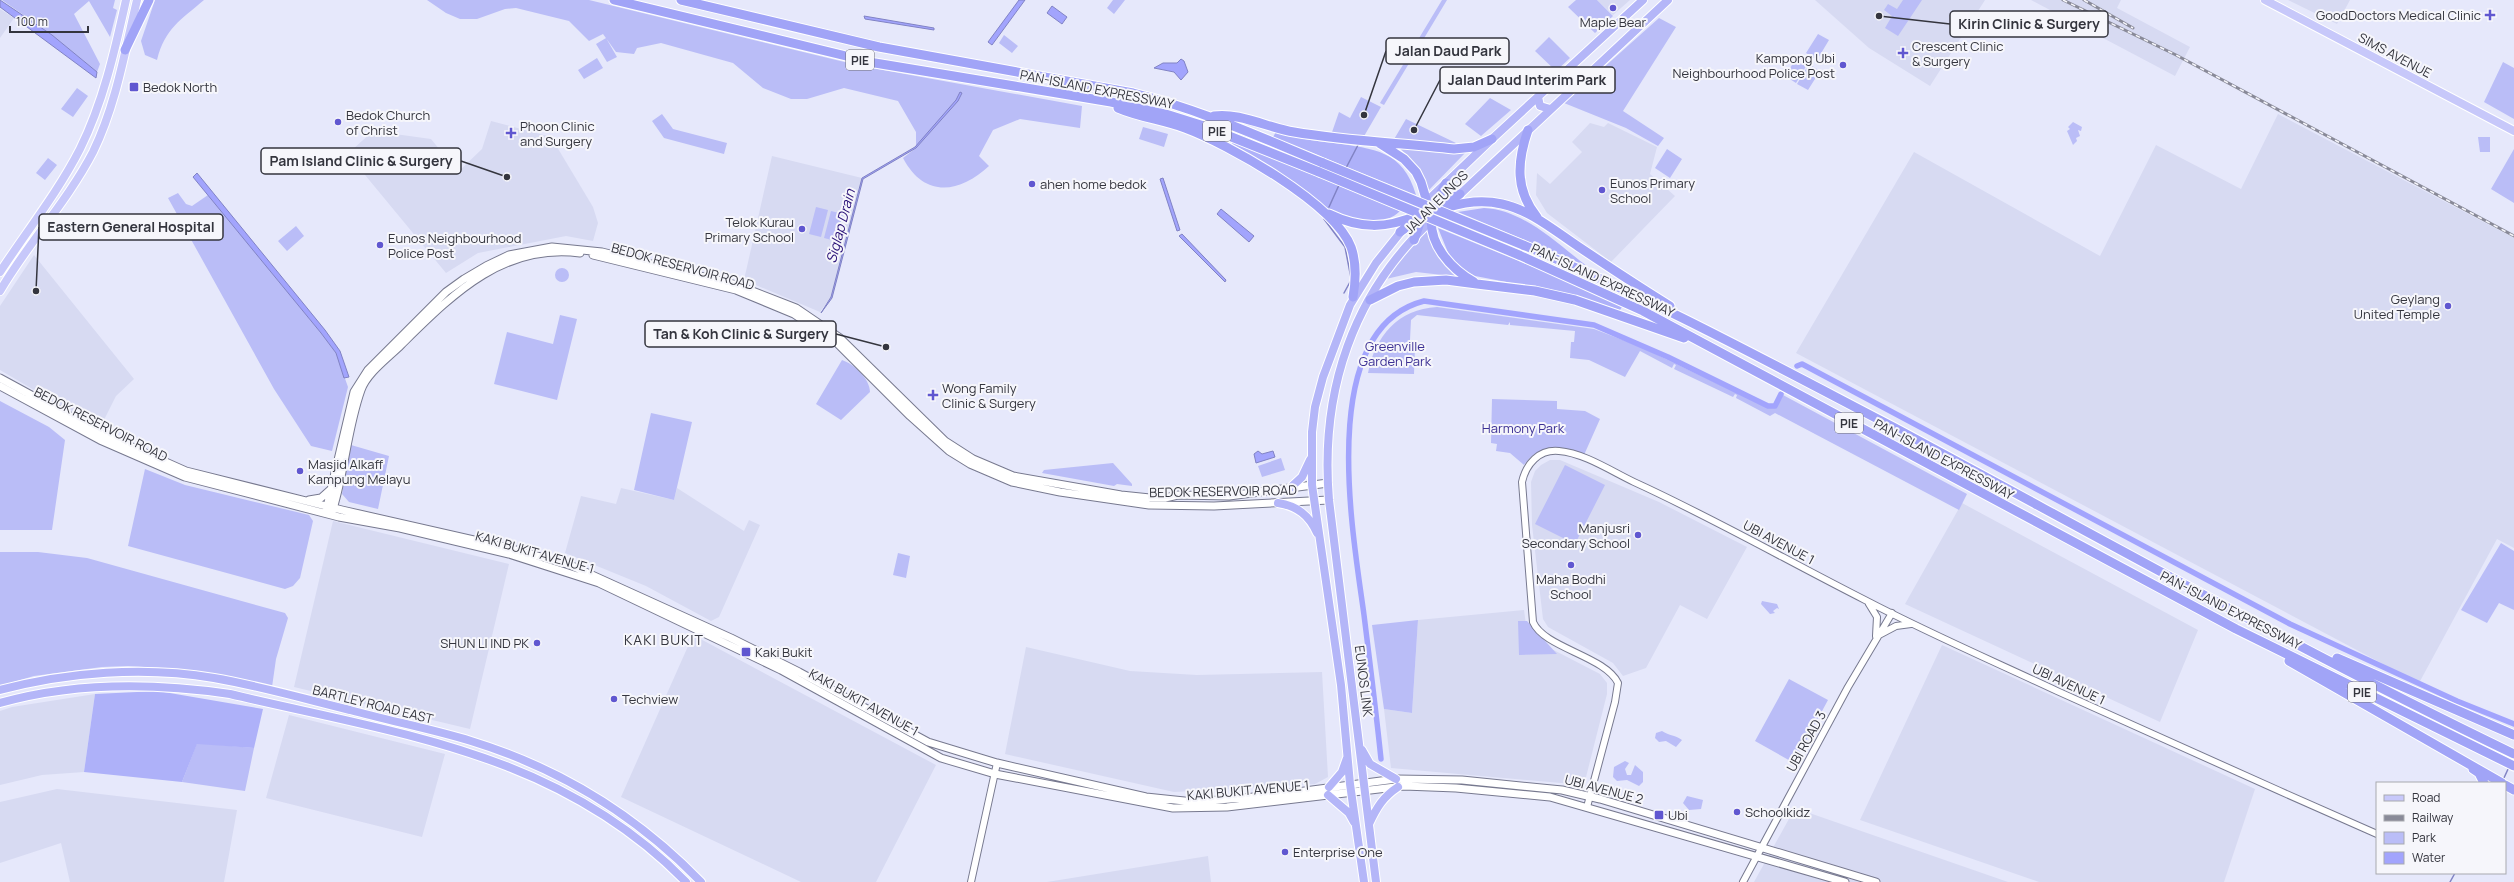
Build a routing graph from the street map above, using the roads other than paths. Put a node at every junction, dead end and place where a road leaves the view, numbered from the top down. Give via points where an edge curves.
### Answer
1 (126, 0) edge
2 (137, 0) edge
3 (149, 0) edge
4 (614, 0) edge
5 (681, 0) edge
6 (1643, 0) edge
7 (1668, 0) edge
8 (2265, 0) edge
9 (125, 50) junction
10 (1538, 97) junction
11 (1111, 102) junction
12 (1550, 109) junction
13 (1213, 116) junction
14 (1528, 130) junction
15 (2514, 131) edge
16 (1492, 139) junction
17 (1376, 141) junction
18 (1446, 183) joint
19 (1460, 194) junction
20 (1316, 207) junction
21 (1446, 208) junction
22 (1429, 212) junction
23 (1413, 217) junction
24 (1539, 220) junction
25 (1400, 232) junction
26 (1414, 240) joint
27 (0, 272) edge
28 (1476, 284) junction
29 (0, 291) edge
30 (1353, 297) junction
31 (1370, 300) junction
32 (1701, 328) junction
33 (1697, 341) junction
34 (0, 378) edge
35 (0, 386) edge
36 (1311, 455) junction
37 (1328, 483) junction
38 (1312, 484) junction
39 (332, 488) junction
40 (1289, 489) junction
41 (301, 500) junction
42 (1329, 500) junction
43 (1315, 502) junction
44 (1278, 503) junction
45 (329, 511) junction
46 (1322, 547) junction
47 (1866, 601) junction
48 (1892, 613) junction
49 (1915, 624) junction
50 (2236, 629) junction
51 (1876, 637) junction
52 (2322, 656) junction
53 (0, 690) edge
54 (0, 703) edge
55 (2514, 735) edge
56 (2441, 746) junction
57 (1360, 748) junction
58 (2514, 754) edge
59 (1348, 756) junction
60 (997, 763) junction
61 (2514, 766) edge
62 (995, 774) junction
63 (1396, 779) junction
64 (1364, 782) junction
65 (2483, 782) edge
66 (2500, 782) edge
67 (1350, 784) junction
68 (1398, 787) junction
69 (1365, 790) junction
70 (1329, 791) junction
71 (1352, 793) junction
72 (1589, 796) junction
73 (1587, 807) junction
74 (1369, 825) junction
75 (1356, 826) junction
76 (2376, 834) edge
77 (1763, 848) junction
78 (1758, 856) junction
79 (686, 882) edge
80 (701, 882) edge
81 (971, 882) edge
82 (1364, 882) edge
83 (1376, 882) edge
84 (1743, 882) edge
85 (1845, 882) edge
86 (1876, 882) edge

1 - 27 main road via 101,94 81,147 63,180
2 - 9 main road
3 - 9 highway
4 - 11 highway, PAN-ISLAND EXPRESSWAY / PIE via 875,63
5 - 13 highway, PAN-ISLAND EXPRESSWAY / PIE via 878,47 1132,93
6 - 10 highway, JALAN EUNOS
7 - 12 highway, JALAN EUNOS
8 - 15 main road, SIMS AVENUE
9 - 29 main road via 111,105 92,152
10 - 12 highway via 1540,106
10 - 16 highway, JALAN EUNOS
11 - 20 highway via 1124,111 1186,129 1244,156
11 - 33 highway, PAN-ISLAND EXPRESSWAY / PIE, bridge via 1169,114 1319,172 1595,288
12 - 14 highway, JALAN EUNOS
13 - 17 highway via 1230,116 1303,134
13 - 32 highway, PAN-ISLAND EXPRESSWAY / PIE, bridge via 1600,277
14 - 19 highway, JALAN EUNOS
14 - 24 highway via 1519,163 1519,182 1529,208
16 - 17 highway via 1474,147 1454,149
16 - 18 highway, JALAN EUNOS
17 - 22 highway via 1404,159 1416,172
18 - 22 highway
19 - 21 highway, JALAN EUNOS
19 - 22 highway
20 - 23 highway via 1350,223 1369,227 1389,225
20 - 30 highway via 1333,221 1350,245 1356,270
21 - 22 highway
21 - 24 highway via 1467,203 1492,202
22 - 23 highway
22 - 25 highway
22 - 26 highway
22 - 28 highway via 1437,245 1444,258 1459,273
23 - 25 highway, JALAN EUNOS
24 - 32 highway
25 - 30 highway, JALAN EUNOS
26 - 31 highway, JALAN EUNOS via 1384,276
28 - 31 highway via 1441,280 1414,282 1393,288
28 - 33 highway via 1534,291 1575,300
30 - 36 highway, JALAN EUNOS via 1340,327 1315,407
31 - 37 highway, JALAN EUNOS via 1350,336 1335,382 1327,459
32 - 52 highway, PAN-ISLAND EXPRESSWAY / PIE
33 - 50 highway, PAN-ISLAND EXPRESSWAY / PIE
34 - 41 main road, BEDOK RESERVOIR ROAD via 101,433 160,461 190,472
35 - 45 main road, BEDOK RESERVOIR ROAD via 98,439 172,473
36 - 38 highway, JALAN EUNOS
36 - 40 highway via 1306,471
37 - 38 main road, BEDOK RESERVOIR ROAD
37 - 42 highway, EUNOS LINK
38 - 40 main road, BEDOK RESERVOIR ROAD
38 - 43 highway, EUNOS LINK
39 - 40 main road, BEDOK RESERVOIR ROAD via 354,392 368,370 446,292 464,279 509,255 552,247 602,252 737,285 796,308 840,338 945,441 973,459 1013,476 1136,497 1165,498 1191,494 1229,496
39 - 41 main road via 321,498
39 - 45 main road, BEDOK RESERVOIR ROAD
41 - 45 main road, BEDOK RESERVOIR ROAD
42 - 43 main road, BEDOK RESERVOIR ROAD
42 - 57 highway, EUNOS LINK
43 - 44 main road, BEDOK RESERVOIR ROAD
43 - 46 highway, EUNOS LINK
44 - 45 main road, BEDOK RESERVOIR ROAD via 1149,505 1012,482 970,464 949,451 836,342 794,314 736,290 600,256 554,253 511,260 473,280 451,297 376,370 361,390
44 - 46 highway via 1297,508 1305,514 1313,524
45 - 60 main road, KAKI BUKIT AVENUE 1 via 502,546 570,565 744,645 928,742
45 - 62 main road, KAKI BUKIT AVENUE 1 via 509,554 599,583 781,670 941,758
46 - 59 highway, EUNOS LINK
47 - 48 street, UBI AVENUE 1
47 - 51 street via 1877,617
47 - 72 street, UBI AVENUE 1 via 1700,513 1584,459 1557,451 1536,457 1526,468 1522,485 1533,622 1540,632 1608,670 1618,683 1616,702
48 - 49 street, UBI AVENUE 1
48 - 51 street, UBI ROAD 3
49 - 51 street via 1896,626
49 - 76 street, UBI AVENUE 1 via 2215,763
50 - 56 highway
50 - 61 highway, PAN-ISLAND EXPRESSWAY / PIE
51 - 77 street, UBI ROAD 3
52 - 55 highway via 2334,656
52 - 58 highway, PAN-ISLAND EXPRESSWAY / PIE
53 - 80 highway, BARTLEY ROAD EAST via 82,675 191,675 270,690 471,741 541,768 585,790 628,818
54 - 79 highway, BARTLEY ROAD EAST via 84,688 158,686 194,689 230,694 468,751 537,777 573,795 622,826
56 - 65 highway via 2478,773
56 - 66 highway
57 - 63 highway via 1370,764
57 - 64 highway, EUNOS LINK
59 - 67 highway, EUNOS LINK
59 - 70 highway via 1342,772
60 - 62 street
60 - 70 main road, KAKI BUKIT AVENUE 1 via 1133,794 1194,802
62 - 70 main road, KAKI BUKIT AVENUE 1 via 1173,808 1227,807
62 - 81 street
63 - 64 main road, UBI AVENUE 2
63 - 72 main road, UBI AVENUE 2 via 1462,780 1562,790
64 - 67 main road, KAKI BUKIT AVENUE 1
64 - 69 highway, EUNOS LINK
67 - 70 main road, KAKI BUKIT AVENUE 1
67 - 71 highway, EUNOS LINK
68 - 69 main road, UBI AVENUE 2
68 - 73 main road, UBI AVENUE 2 via 1456,788 1550,797
68 - 74 highway via 1387,794 1378,805
69 - 71 main road, KAKI BUKIT AVENUE 1
69 - 74 highway, EUNOS LINK
70 - 71 main road, KAKI BUKIT AVENUE 1
70 - 75 highway via 1349,813
71 - 75 highway, EUNOS LINK
72 - 73 street, UBI AVENUE 1
72 - 77 main road, UBI AVENUE 2
73 - 78 main road, UBI AVENUE 2
74 - 83 highway, EUNOS LINK
75 - 82 highway, EUNOS LINK
77 - 78 street, UBI ROAD 3
77 - 86 main road, UBI AVENUE 2
78 - 84 street, UBI ROAD 3
78 - 85 main road, UBI AVENUE 2

